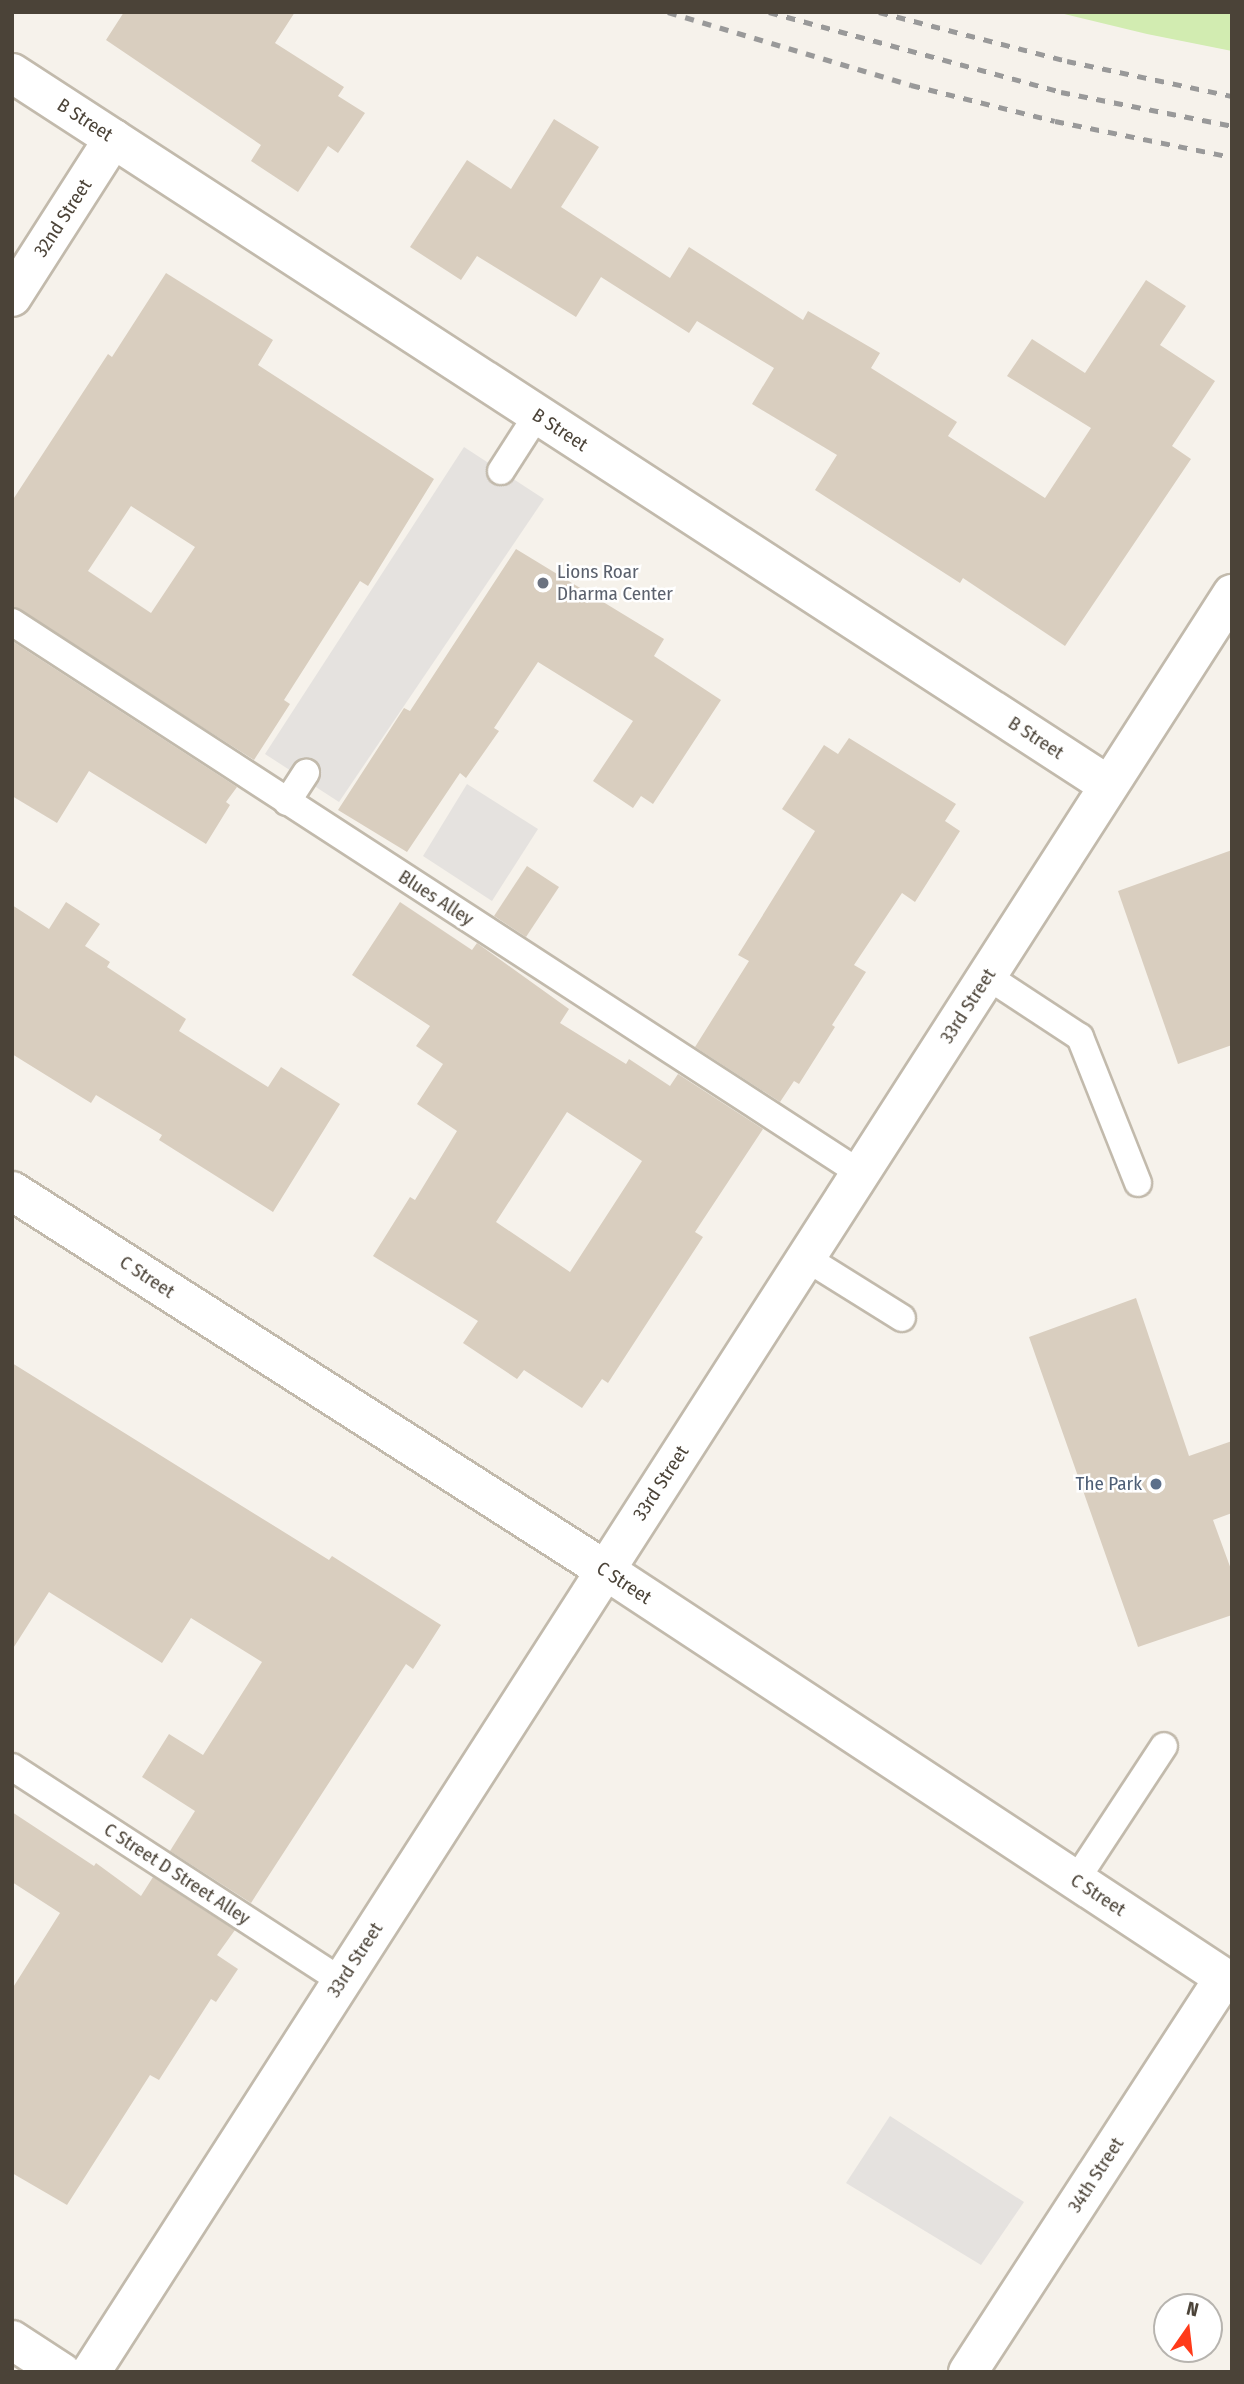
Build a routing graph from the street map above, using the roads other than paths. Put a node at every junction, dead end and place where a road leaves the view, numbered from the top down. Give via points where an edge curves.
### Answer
1 (12, 73) edge
2 (113, 139) junction
3 (12, 297) edge
4 (537, 415) junction
5 (501, 471) dead end
6 (1226, 615) edge
7 (12, 622) edge
8 (306, 773) dead end
9 (1108, 785) junction
10 (287, 802) junction
11 (987, 976) junction
12 (860, 1173) junction
13 (1138, 1183) dead end
14 (12, 1191) edge
15 (806, 1258) junction
16 (902, 1318) dead end
17 (605, 1570) junction
18 (1164, 1746) dead end
19 (12, 1767) edge
20 (1076, 1880) junction
21 (342, 1981) junction
22 (1228, 1981) edge
23 (12, 2340) edge
24 (61, 2372) edge
25 (91, 2372) edge
26 (968, 2372) edge

1 - 2 street, B Street
2 - 3 street, 32nd Street
2 - 4 street, B Street
4 - 5 lane
4 - 9 street, B Street
6 - 9 street, 33rd Street
7 - 10 lane, Blues Alley
8 - 10 lane
9 - 11 street, 33rd Street
10 - 12 lane, Blues Alley
11 - 12 street, 33rd Street
11 - 13 lane via 1080,1037
12 - 15 street, 33rd Street
14 - 17 street, C Street
15 - 16 lane
15 - 17 street, 33rd Street
17 - 20 street, C Street
17 - 21 street, 33rd Street
18 - 20 lane
19 - 21 lane, C Street D Street Alley
20 - 22 street, C Street
21 - 25 street, 33rd Street
22 - 26 street, 34th Street
23 - 24 street

